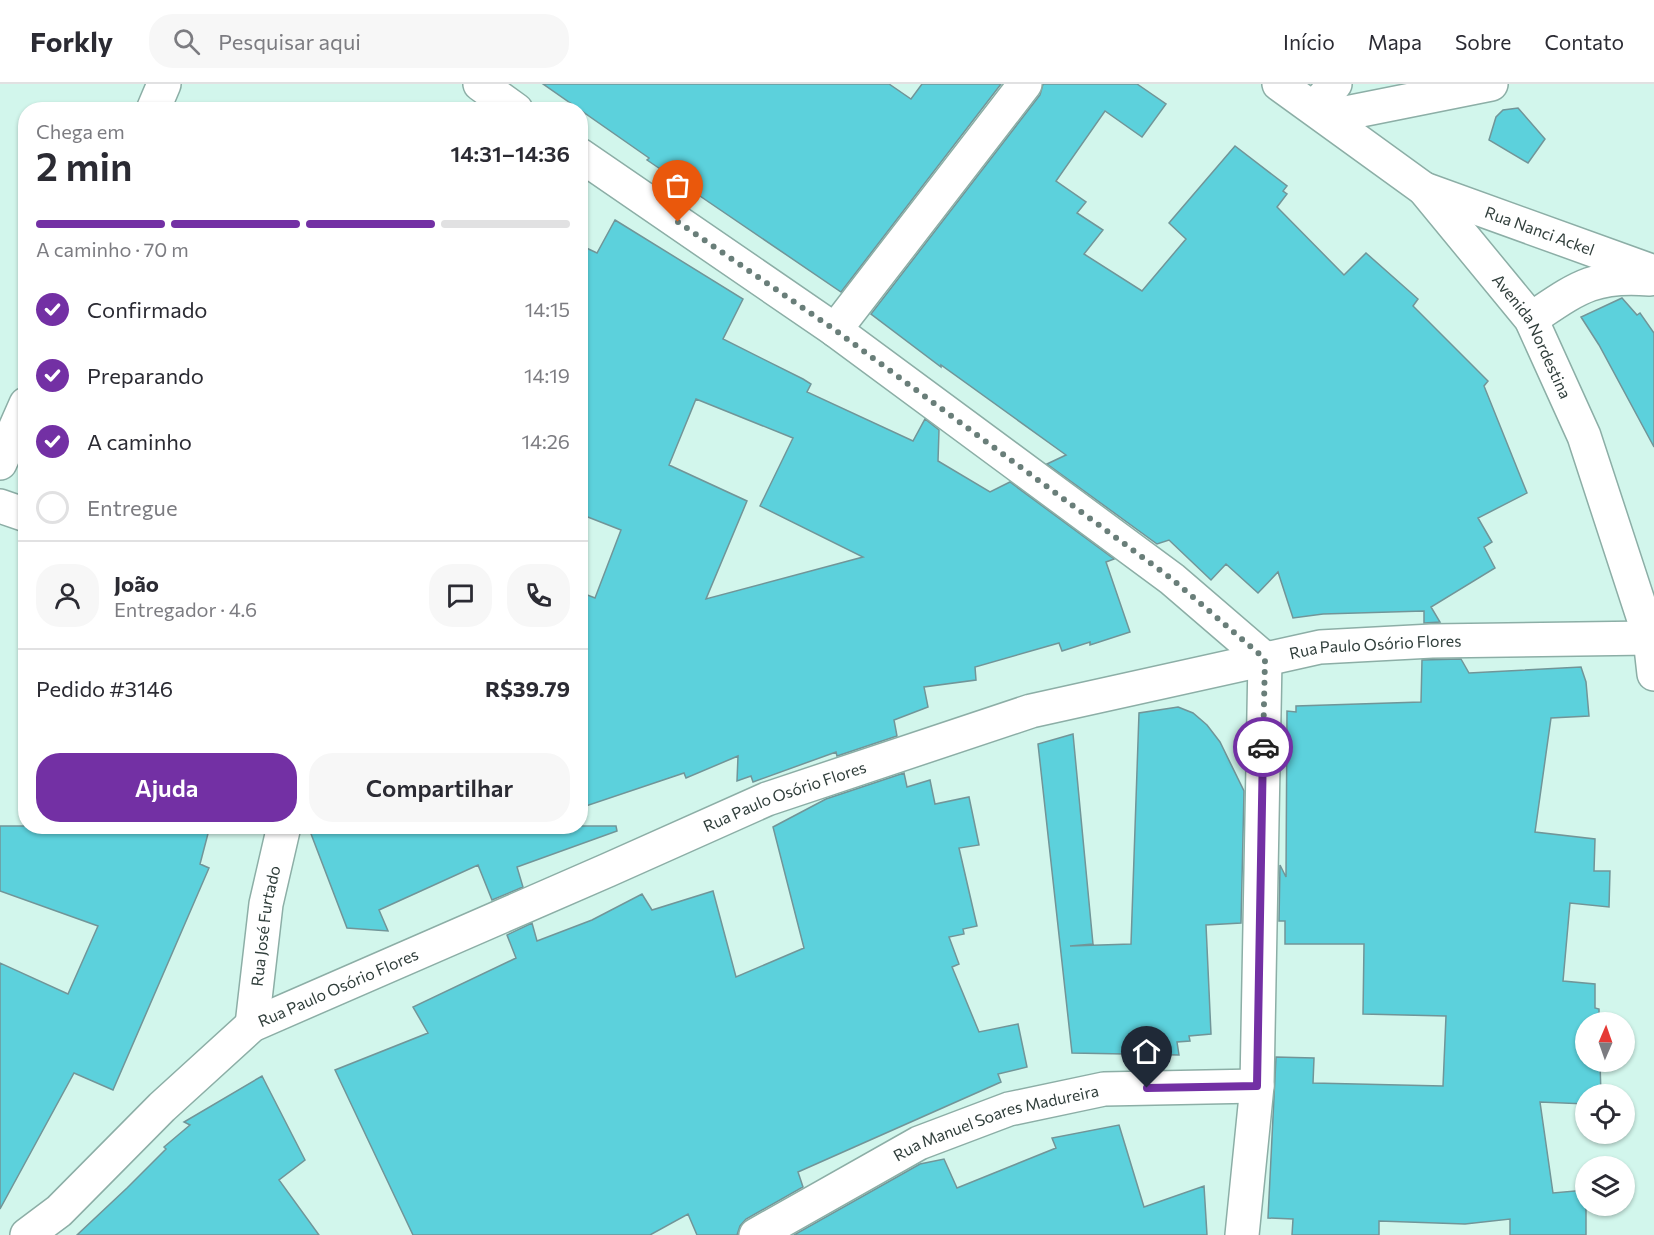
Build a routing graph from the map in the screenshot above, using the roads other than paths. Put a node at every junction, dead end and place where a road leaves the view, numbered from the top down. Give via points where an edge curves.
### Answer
1 (164, 84) edge
2 (480, 84) edge
3 (1025, 84) edge
4 (1279, 84) edge
5 (1491, 84) edge
6 (156, 102) edge
7 (505, 102) edge
8 (1325, 103) edge
9 (588, 160) edge
10 (1424, 189) junction
11 (1654, 272) edge
12 (1654, 279) edge
13 (1531, 319) junction
14 (835, 330) junction
15 (18, 422) edge
16 (0, 463) edge
17 (0, 506) edge
18 (18, 512) edge
19 (1650, 638) junction
20 (1265, 659) junction
21 (1654, 674) edge
22 (282, 834) edge
23 (252, 1025) junction
24 (1257, 1086) junction
25 (27, 1235) edge
26 (756, 1235) edge
27 (1242, 1235) edge

1 - 6 street
2 - 7 street
3 - 14 street
4 - 8 street, Avenida Nordestina
5 - 8 street
8 - 10 street, Avenida Nordestina
9 - 14 street
10 - 11 street, Rua Nanci Ackel
10 - 13 street, Avenida Nordestina
12 - 13 street, Rua Nanci Ackel via 1623,276 1594,281
13 - 19 street, Avenida Nordestina via 1584,436
14 - 20 street via 1172,579
15 - 16 street
17 - 18 street
19 - 20 street, Rua Paulo Osório Flores via 1320,647
19 - 21 street, Avenida Nordestina
20 - 23 street, Rua Paulo Osório Flores via 1031,711 767,799
20 - 24 street
22 - 23 street, Rua José Furtado via 266,904
23 - 25 street, Rua Paulo Osório Flores via 162,1107 59,1211
24 - 26 street, Rua Manuel Soares Madureira via 1104,1089 1009,1109 919,1143
24 - 27 street

